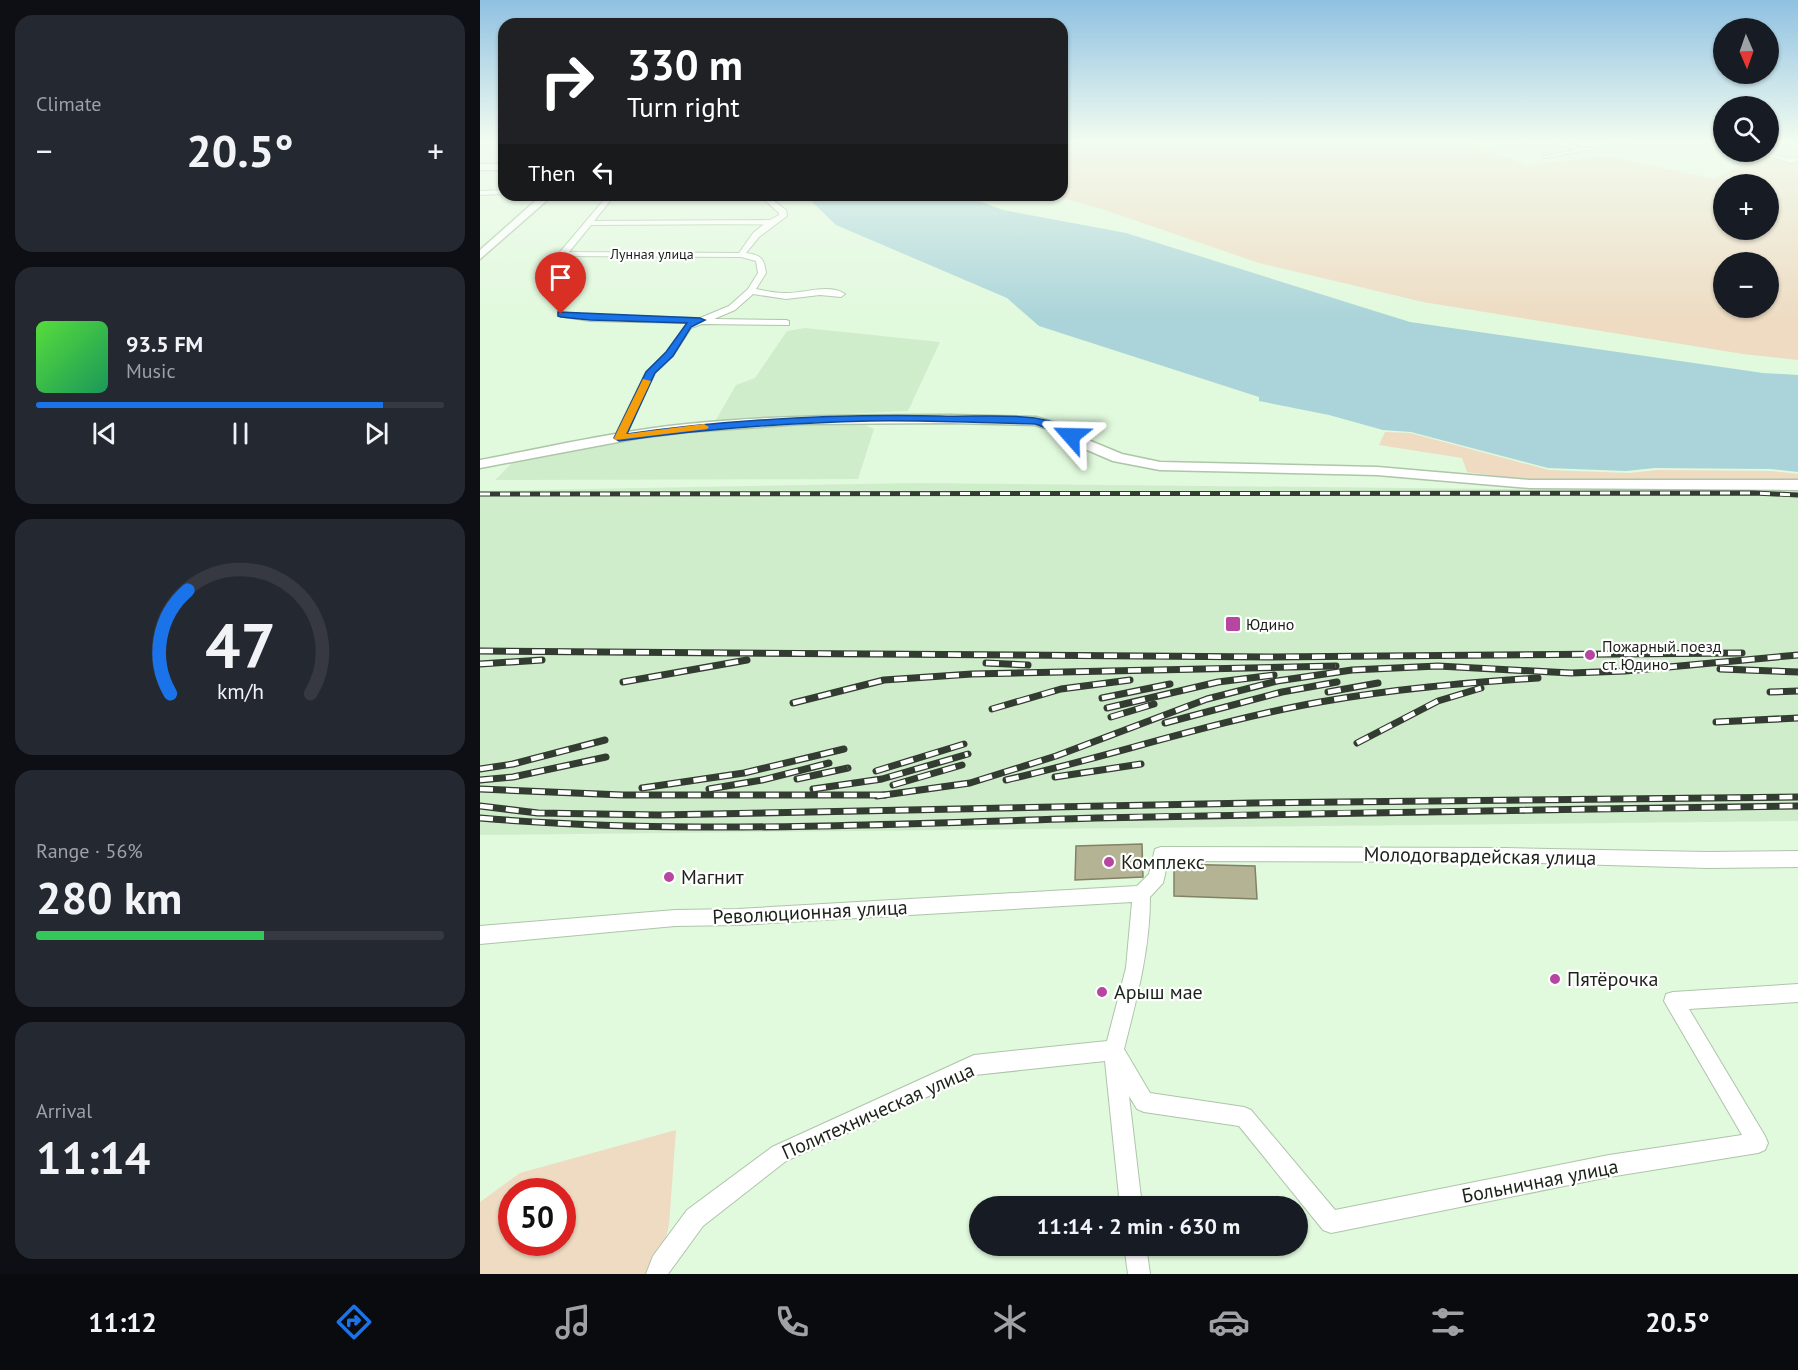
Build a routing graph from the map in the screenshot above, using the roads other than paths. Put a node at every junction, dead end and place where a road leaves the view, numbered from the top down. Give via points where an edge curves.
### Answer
1 (541, 201) edge
2 (607, 201) edge
3 (769, 201) edge
4 (771, 222) junction
5 (590, 223) junction
6 (741, 255) junction
7 (480, 256) edge
8 (751, 291) junction
9 (842, 294) dead end
10 (561, 314) dead end
11 (700, 320) junction
12 (786, 323) dead end
13 (619, 438) junction
14 (480, 465) edge
15 (1798, 485) edge
16 (1798, 859) edge
17 (1140, 894) junction
18 (480, 935) edge
19 (1798, 993) edge
20 (1114, 1050) junction
21 (1130, 1196) edge
22 (1137, 1256) edge
23 (657, 1274) edge
24 (1139, 1274) edge

1 - 7 main road
2 - 5 street
3 - 4 street via 783,212 779,220
4 - 5 street
4 - 6 street
5 - 6 street, Лунная улица via 563,254
6 - 8 street via 760,260 762,273
8 - 9 street via 786,296
8 - 11 street via 732,308
10 - 11 street
11 - 12 street
11 - 13 street via 688,326 670,354 651,372
13 - 14 main road
13 - 15 main road via 687,428 802,420 1007,419 1050,425 1118,458 1160,466 1377,471 1530,484
16 - 17 street, Молодогвардейская улица via 1161,854 1157,878
17 - 18 street, Революционная улица via 675,918
17 - 20 street via 1135,968
19 - 20 street, Больничная улица via 1673,1001 1758,1143 1609,1166 1331,1222 1244,1117 1144,1102
20 - 21 street
20 - 23 street, Политехническая улица via 974,1065 779,1154 695,1218
22 - 24 street

